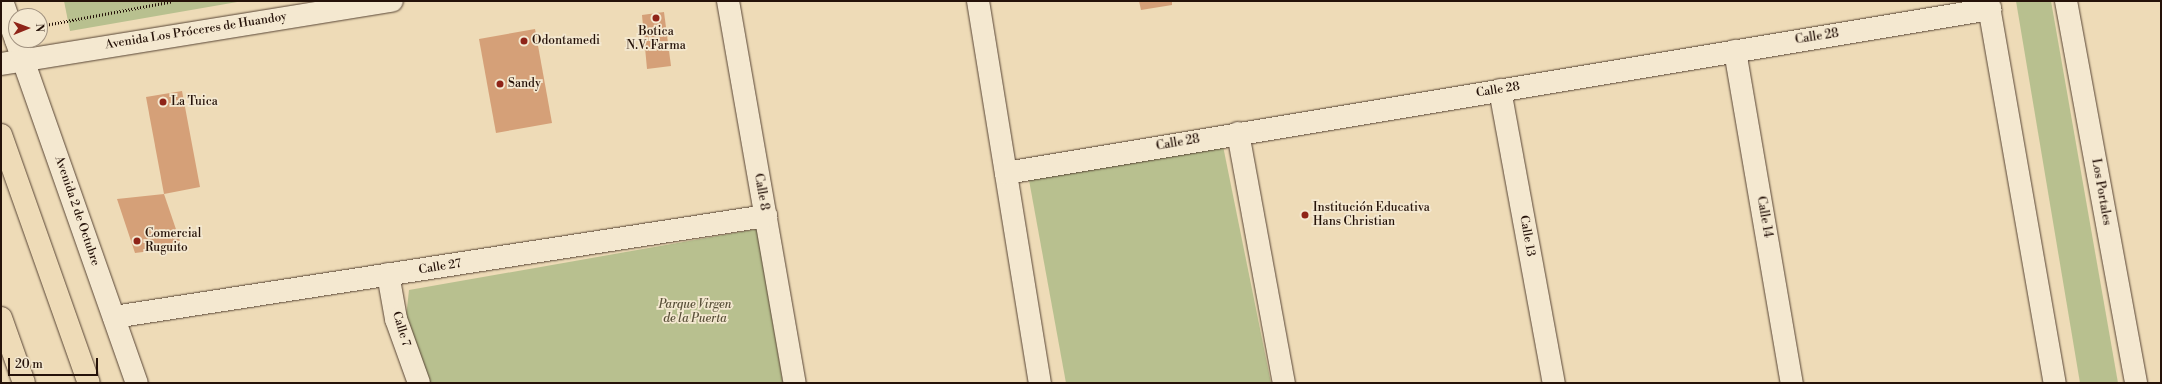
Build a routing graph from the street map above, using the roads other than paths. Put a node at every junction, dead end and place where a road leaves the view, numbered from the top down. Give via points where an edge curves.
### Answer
1 (2, 1) edge
2 (392, 1) edge
3 (728, 1) edge
4 (978, 1) edge
5 (2066, 1) edge
6 (1989, 5) edge
7 (8, 18) edge
8 (19, 48) edge
9 (1735, 51) junction
10 (24, 60) junction
11 (1, 64) edge
12 (1500, 90) junction
13 (1238, 133) junction
14 (1, 135) edge
15 (1006, 173) junction
16 (766, 216) junction
17 (388, 274) junction
18 (114, 317) junction
19 (1, 318) edge
20 (24, 383) edge
21 (89, 383) edge
22 (137, 383) edge
23 (419, 383) edge
24 (795, 383) edge
25 (1040, 383) edge
26 (1284, 383) edge
27 (1554, 383) edge
28 (1792, 383) edge
29 (2055, 383) edge
30 (2136, 383) edge

1 - 7 street, Avenida 2 de Octubre
2 - 10 street, Avenida Los Próceres de Huandoy
3 - 16 street, Calle 8
4 - 15 street
5 - 30 street, Los Portales
6 - 9 street, Calle 28
6 - 29 street
8 - 10 street, Avenida 2 de Octubre
9 - 12 street, Calle 28
9 - 28 street, Calle 14
10 - 11 street, Avenida Los Próceres de Huandoy
10 - 18 street, Avenida 2 de Octubre
12 - 13 street, Calle 28
12 - 27 street, Calle 13
13 - 15 street, Calle 28
13 - 26 street
14 - 21 main road
15 - 25 street
16 - 17 street, Calle 27
16 - 24 street, Calle 8
17 - 18 street, Calle 27
17 - 23 street, Calle 7 via 396,319
18 - 22 street, Avenida 2 de Octubre
19 - 20 main road

